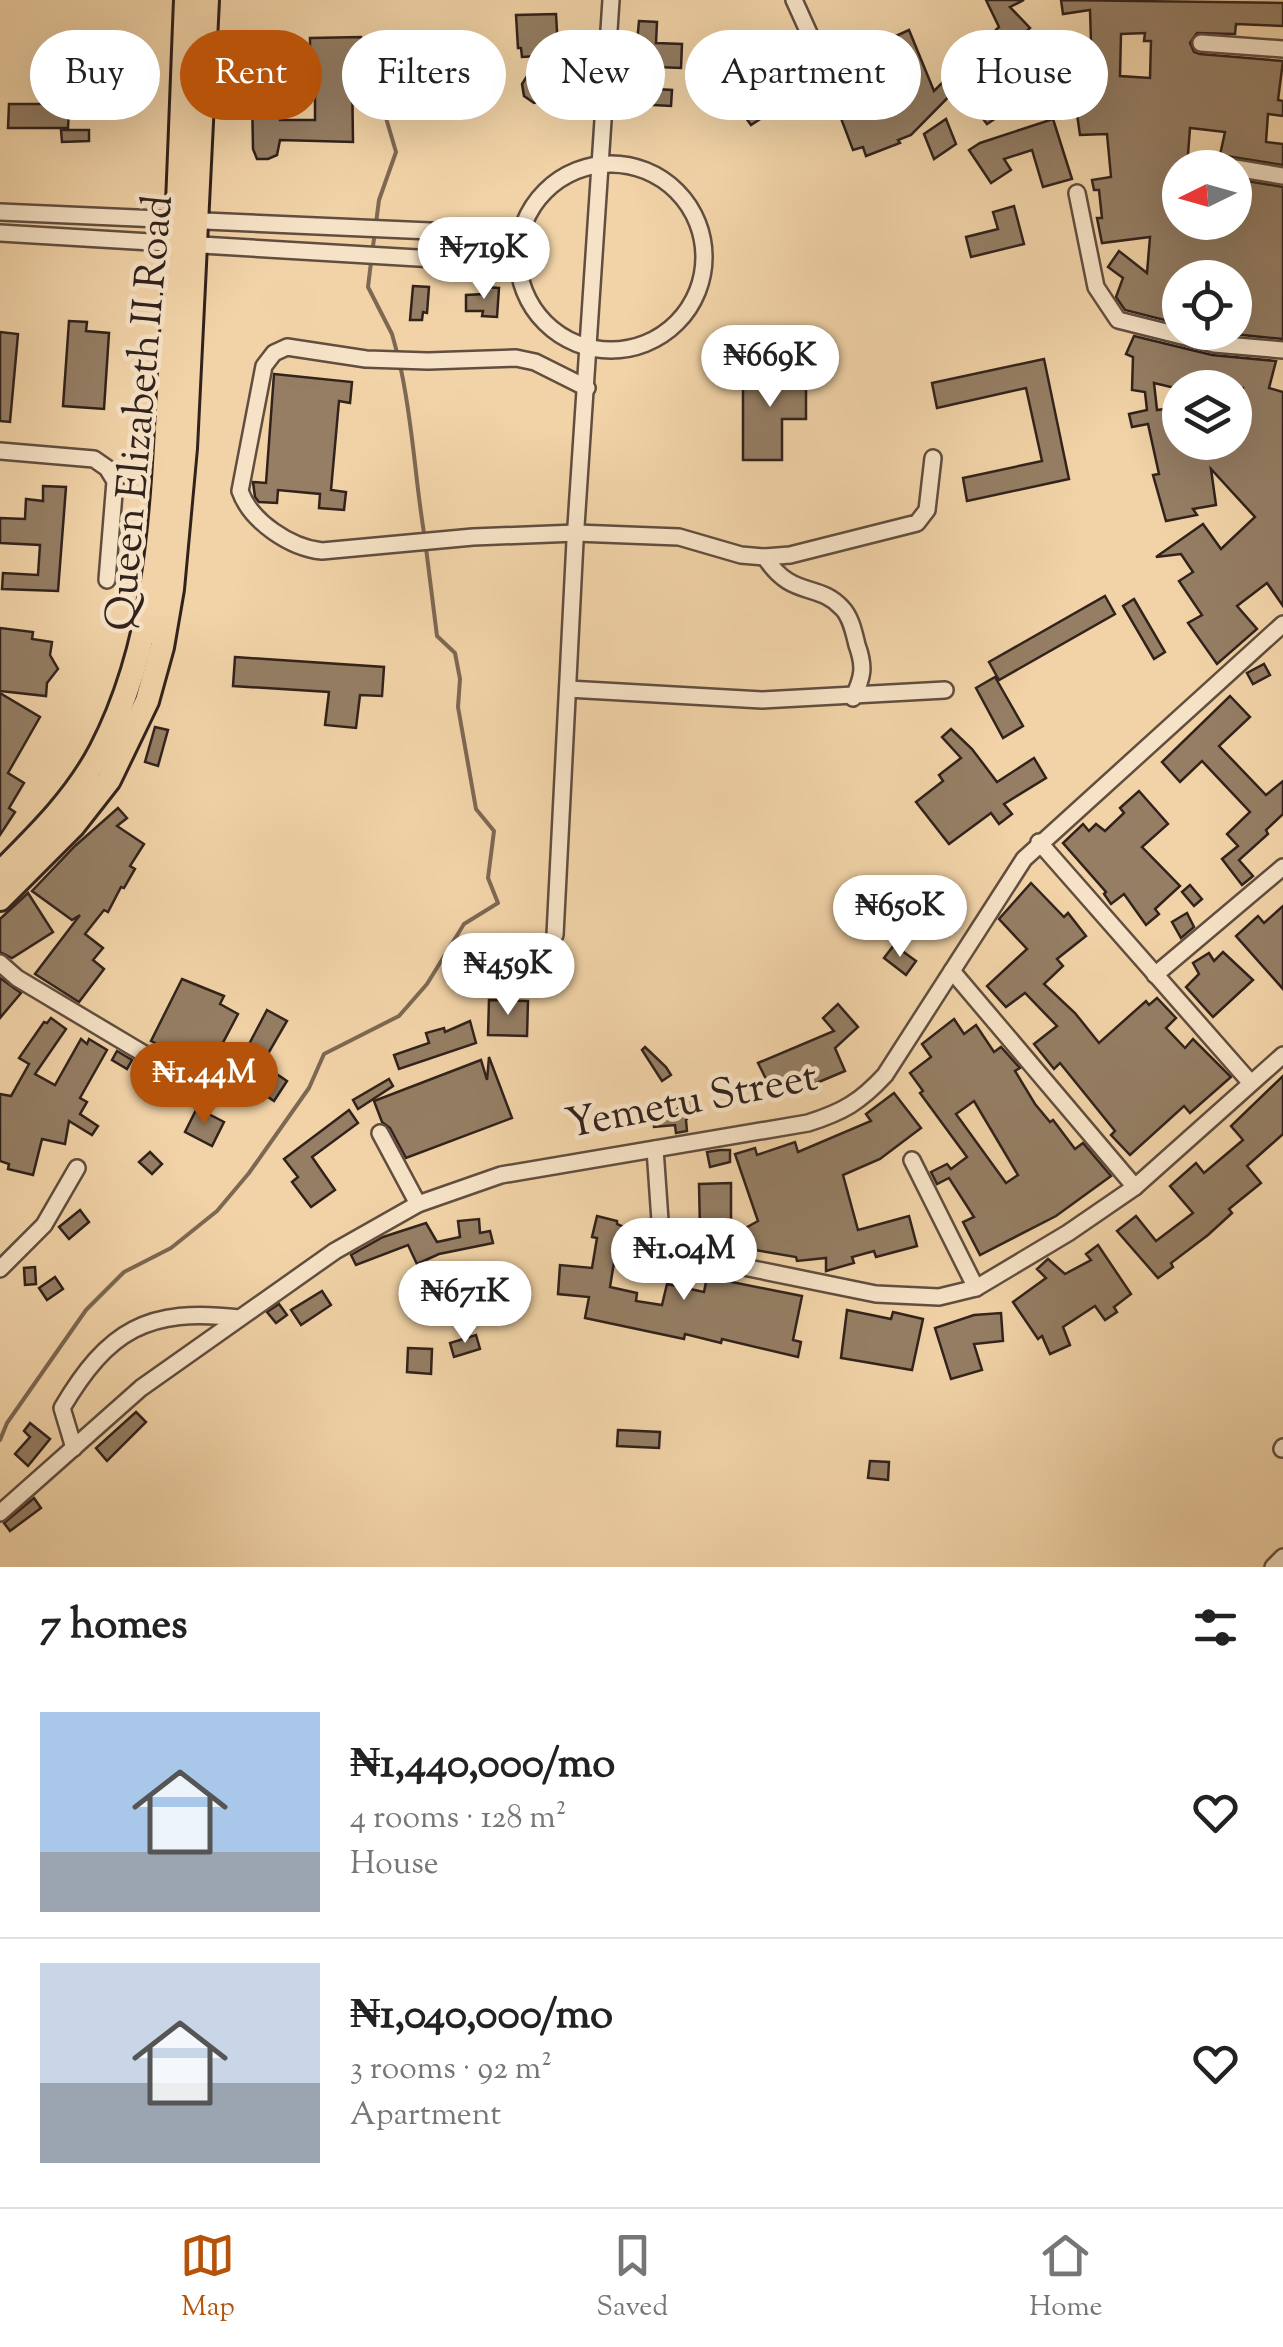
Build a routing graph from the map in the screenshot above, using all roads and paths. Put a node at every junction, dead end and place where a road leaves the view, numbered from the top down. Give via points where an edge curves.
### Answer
1 (186, 0) edge
2 (207, 0) edge
3 (626, 0) edge
4 (794, 0) edge
5 (611, 1) edge
6 (807, 30) edge
7 (1201, 44) dead end
8 (1283, 49) edge
9 (598, 165) junction
10 (1252, 171) edge
11 (1283, 176) edge
12 (1077, 194) dead end
13 (0, 212) edge
14 (39, 212) junction
15 (187, 230) junction
16 (0, 233) edge
17 (39, 234) junction
18 (519, 235) junction
19 (518, 264) junction
20 (589, 346) junction
21 (1283, 350) edge
22 (587, 388) junction
23 (0, 451) edge
24 (934, 458) dead end
25 (576, 533) junction
26 (167, 544) junction
27 (765, 557) junction
28 (108, 580) dead end
29 (1283, 624) edge
30 (568, 689) junction
31 (944, 690) dead end
32 (853, 698) junction
33 (1039, 842) junction
34 (1283, 867) edge
35 (0, 873) edge
36 (0, 899) edge
37 (555, 935) dead end
38 (0, 963) edge
39 (952, 971) junction
40 (1155, 975) junction
41 (1283, 1055) edge
42 (1250, 1082) junction
43 (208, 1092) dead end
44 (380, 1133) dead end
45 (656, 1149) junction
46 (912, 1160) dead end
47 (77, 1168) dead end
48 (1134, 1186) junction
49 (418, 1204) junction
50 (0, 1269) edge
51 (976, 1288) junction
52 (239, 1318) junction
53 (74, 1448) junction
54 (0, 1512) edge
55 (1283, 1557) edge
56 (1273, 1567) edge

1 - 15 highway, Queen Elizabeth II Road
2 - 15 highway, Queen Elizabeth II Road
3 - 5 street
4 - 6 street
5 - 9 street
7 - 8 street
9 - 18 street via 548,188
9 - 20 street
9 - 20 street via 628,166 673,186 702,234 704,268 693,307 676,328 630,348
10 - 11 street
12 - 21 street via 1096,287 1118,320 1214,344
13 - 14 street
14 - 15 street
14 - 17 street
15 - 17 street
15 - 18 street
15 - 19 street
15 - 26 highway, Queen Elizabeth II Road
16 - 17 street
18 - 19 street
19 - 20 street via 526,296 545,323
20 - 22 street
22 - 25 street
22 - 25 street via 516,358 398,360 288,347 264,366 240,492 246,508 305,549
23 - 28 street via 94,458 107,468 116,481
24 - 27 street via 927,510 917,523
25 - 27 street via 679,537
25 - 30 street
26 - 35 highway, Queen Elizabeth II Road via 142,642 100,752 68,802
26 - 36 highway, Queen Elizabeth II Road via 162,648 128,743 93,803
27 - 32 street via 782,580 837,604 848,616 864,664
29 - 33 street, Yemetu Street
30 - 32 street
30 - 37 street
31 - 32 street
33 - 39 street, Yemetu Street
33 - 40 street
34 - 40 street
38 - 43 street
39 - 45 street, Yemetu Street via 862,1100 808,1123
39 - 48 street
40 - 42 street
41 - 42 street
42 - 48 street
44 - 49 street
45 - 49 street, Yemetu Street via 501,1176
45 - 51 street via 662,1235 680,1254 876,1294 939,1297
46 - 51 street
47 - 50 street via 44,1226
48 - 51 street
49 - 52 street, Yemetu Street via 366,1231
52 - 53 street, Yemetu Street via 141,1388
52 - 53 street via 182,1314 121,1335 95,1356 62,1408
53 - 54 street, Yemetu Street
55 - 56 street

